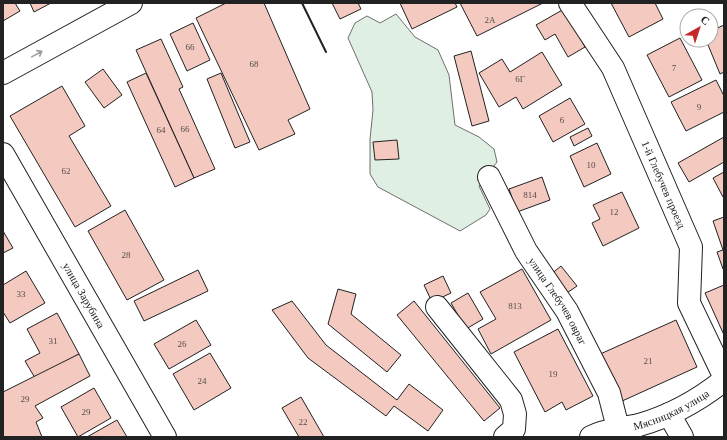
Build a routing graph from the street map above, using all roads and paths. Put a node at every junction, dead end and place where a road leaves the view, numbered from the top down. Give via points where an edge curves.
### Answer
1 (131, 3) edge
2 (570, 3) edge
3 (3, 73) edge
4 (3, 154) edge
5 (488, 177) dead end
6 (437, 307) dead end
7 (724, 376) edge
8 (724, 380) edge
9 (669, 414) junction
10 (618, 428) junction
11 (165, 437) edge
12 (505, 437) edge
13 (591, 437) edge
14 (682, 437) edge

3 -> 1 street
2 - 7 street, 1-й Глебучев проезд via 613,68 691,247 689,303
4 - 11 street, улица Зарубина
5 - 10 street, улица Глебучев овраг via 526,251 567,311 609,393
6 - 12 street via 511,400 515,414 514,429
8 - 9 street, Мясницкая улица via 709,392
9 - 10 street, Мясницкая улица via 638,425
9 - 14 street
10 - 13 street, Мясницкая улица

